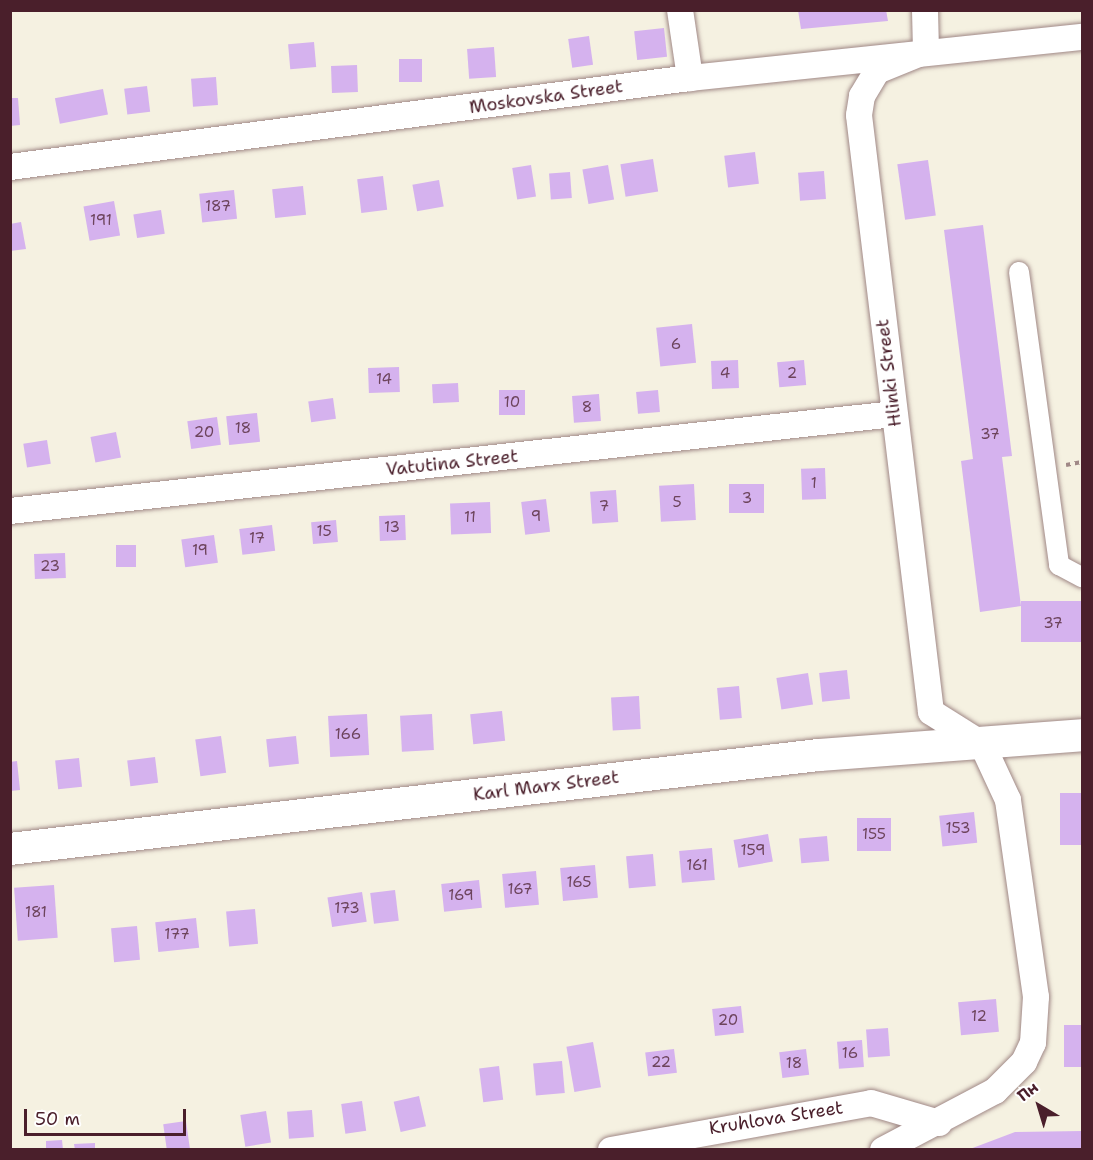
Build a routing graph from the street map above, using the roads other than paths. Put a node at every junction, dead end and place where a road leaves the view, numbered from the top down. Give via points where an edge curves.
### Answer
1 (680, 10) edge
2 (925, 10) edge
3 (1083, 37) edge
4 (926, 51) junction
5 (690, 78) junction
6 (10, 168) edge
7 (1018, 272) dead end
8 (894, 414) junction
9 (10, 511) edge
10 (1083, 577) edge
11 (1083, 735) edge
12 (982, 744) junction
13 (10, 849) edge
14 (939, 1123) junction
15 (611, 1149) edge
16 (883, 1149) edge

1 - 5 street
2 - 4 street
3 - 4 street, Moskovska Street
4 - 5 street, Moskovska Street
4 - 8 street, Hlinki Street via 877,71 862,96 859,115
5 - 6 street, Moskovska Street
7 - 10 street via 1059,566
8 - 9 street, Vatutina Street
8 - 12 street, Hlinki Street via 931,712
11 - 12 street, Karl Marx Street
12 - 13 street, Karl Marx Street via 808,756
12 - 14 street via 1008,801 1036,997 1033,1043 1024,1062 995,1091
14 - 15 street, Kruhlova Street via 871,1103
14 - 16 street

